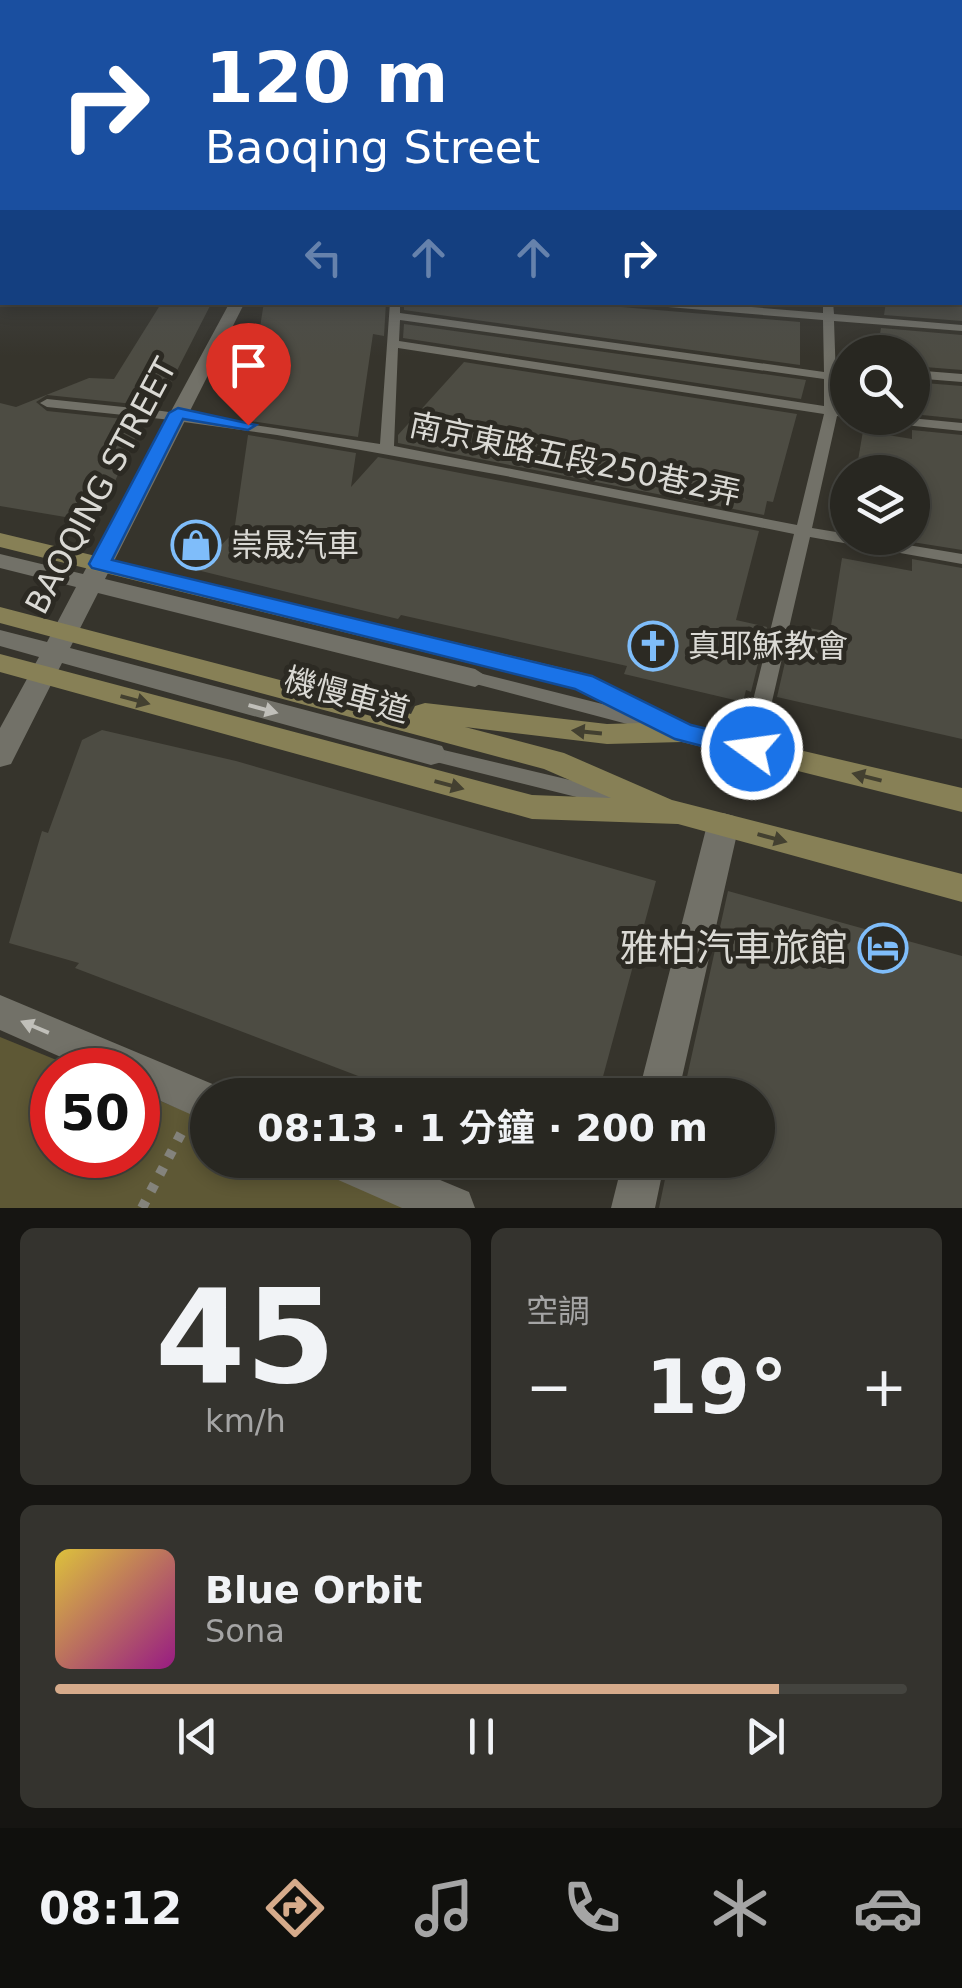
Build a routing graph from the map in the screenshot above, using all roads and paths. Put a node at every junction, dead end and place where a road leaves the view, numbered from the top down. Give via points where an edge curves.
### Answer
1 (236, 305) edge
2 (723, 305) edge
3 (394, 309) edge
4 (828, 309) edge
5 (962, 328) edge
6 (393, 344) junction
7 (828, 371) junction
8 (930, 375) edge
9 (962, 378) edge
10 (830, 379) edge
11 (47, 403) dead end
12 (178, 413) junction
13 (830, 413) edge
14 (930, 424) edge
15 (962, 427) edge
16 (832, 435) edge
17 (387, 449) junction
18 (801, 534) junction
19 (0, 540) edge
20 (962, 560) edge
21 (0, 561) edge
22 (100, 564) junction
23 (0, 607) edge
24 (0, 615) edge
25 (0, 638) edge
26 (0, 663) edge
27 (41, 674) junction
28 (475, 678) joint
29 (684, 733) junction
30 (439, 743) junction
31 (752, 749) junction
32 (0, 756) edge
33 (962, 800) edge
34 (678, 812) junction
35 (723, 825) junction
36 (962, 888) edge
37 (0, 1012) edge
38 (83, 1048) edge
39 (662, 1078) edge
40 (160, 1081) edge
41 (190, 1094) edge
42 (190, 1124) edge
43 (384, 1178) edge
44 (640, 1178) edge
45 (142, 1208) edge
46 (453, 1208) edge
47 (633, 1208) edge

1 - 12 street, BAOQING STREET
2 - 4 lane
3 - 6 lane
3 - 7 lane
4 - 5 lane
4 - 7 lane
6 - 13 lane
6 - 17 lane
7 - 10 lane
8 - 9 lane
11 - 12 lane, 南京東路五段250巷2弄
12 - 17 lane, 南京東路五段250巷2弄
12 - 22 street, BAOQING STREET
14 - 15 lane
16 - 18 lane
17 - 18 lane, 南京東路五段250巷2弄
18 - 20 lane, 南京東路五段250巷2弄
18 - 31 lane
19 - 22 main road
21 - 28 street, 機慢車道
22 - 27 street, BAOQING STREET
22 - 29 main road via 583,682
29 -> 23 main road via 606,734 388,709
24 - 30 main road
25 -> 30 street, 機慢車道
26 - 27 main road
27 - 32 street, BAOQING STREET
27 -> 34 main road via 532,807
28 - 29 lane, 機慢車道
29 - 31 main road
30 - 34 main road via 553,762
33 -> 31 main road
34 - 35 main road
35 -> 36 main road
35 - 39 street
38 -> 37 street
40 - 41 street
42 - 45 path
43 - 46 street
44 - 47 street

